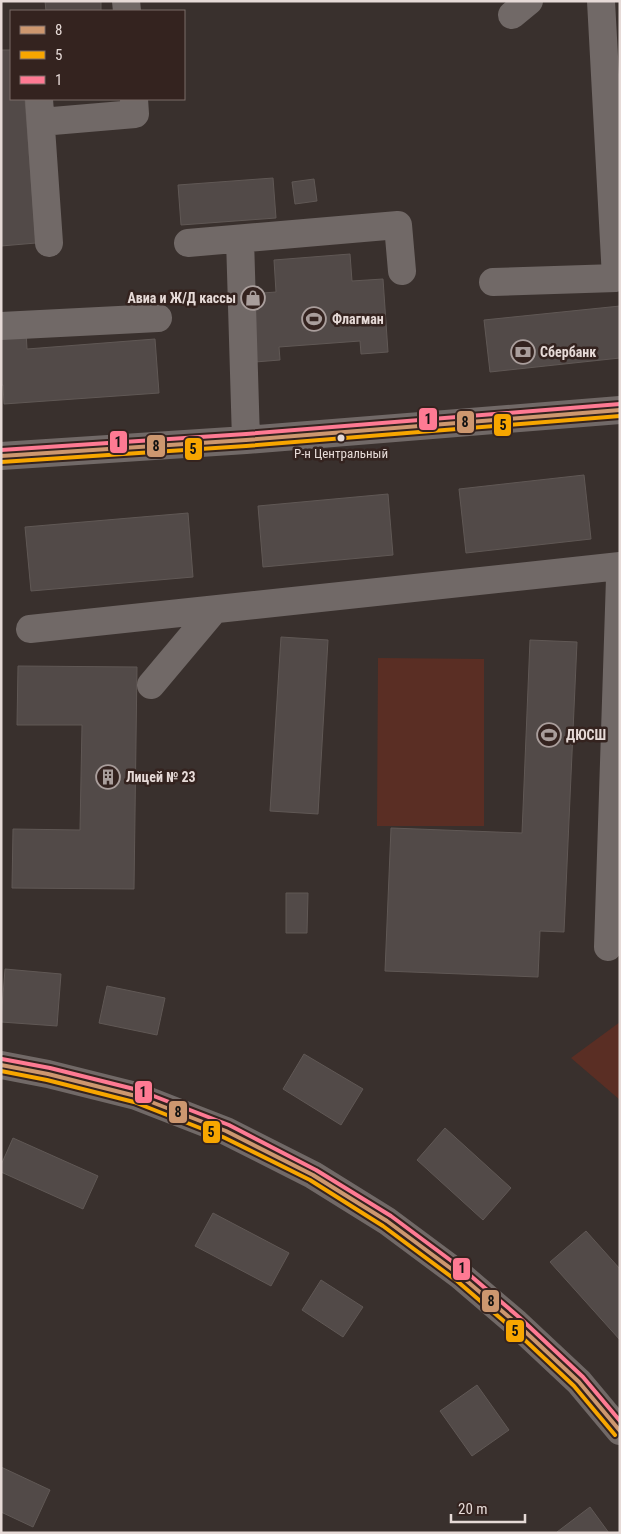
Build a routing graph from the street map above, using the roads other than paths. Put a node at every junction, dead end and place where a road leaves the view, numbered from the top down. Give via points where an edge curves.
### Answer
1 (601, 1) edge
2 (134, 100) edge
3 (40, 110) edge
4 (616, 204) edge
5 (240, 239) junction
6 (49, 243) dead end
7 (188, 244) dead end
8 (402, 271) dead end
9 (493, 282) dead end
10 (158, 318) dead end
11 (1, 326) edge
12 (620, 410) edge
13 (246, 440) junction
14 (1, 456) edge
15 (620, 566) edge
16 (620, 578) edge
17 (214, 610) junction
18 (30, 629) dead end
19 (151, 686) dead end
20 (608, 947) dead end
21 (1, 1065) edge
22 (620, 1431) edge

1 - 4 street
2 - 3 street via 135,114
3 - 6 street
4 - 9 street via 616,278
5 - 7 street
5 - 8 street via 398,225
5 - 13 street
10 - 11 street
12 - 13 street
13 - 14 street
15 - 17 street
16 - 20 street
17 - 18 street
17 - 19 street
21 - 22 street via 136,1096 226,1131 313,1175 387,1221 461,1276 579,1382

